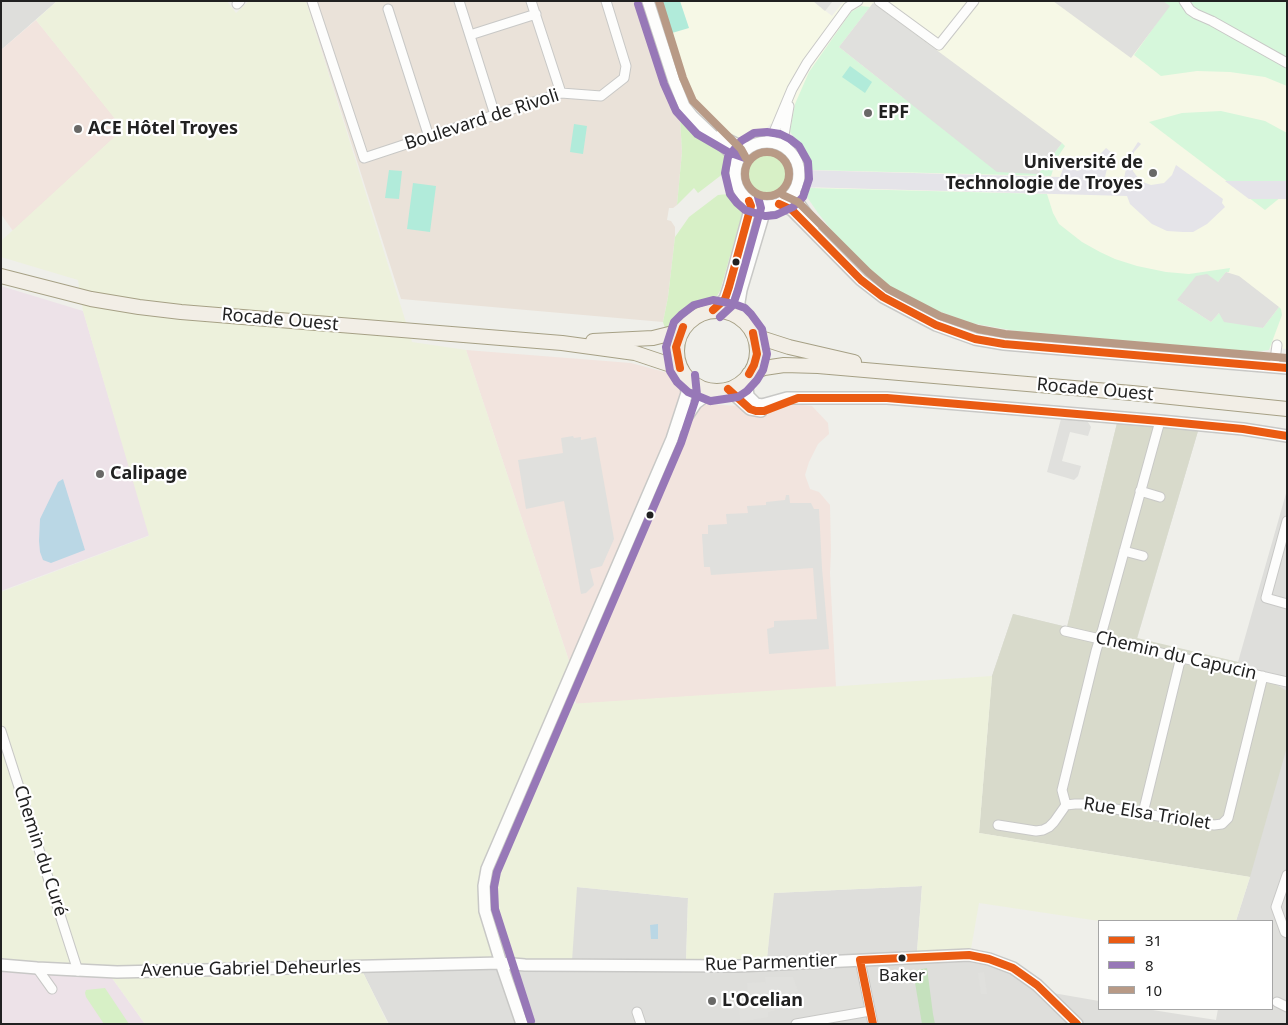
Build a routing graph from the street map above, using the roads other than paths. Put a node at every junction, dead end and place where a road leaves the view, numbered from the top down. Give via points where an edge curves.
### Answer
1 (312, 1) edge
2 (459, 1) edge
3 (531, 1) edge
4 (606, 1) edge
5 (648, 1) edge
6 (879, 1) edge
7 (974, 1) edge
8 (1184, 1) edge
9 (856, 2) edge
10 (388, 9) dead end
11 (536, 14) junction
12 (470, 35) junction
13 (1287, 63) edge
14 (792, 89) junction
15 (561, 92) junction
16 (495, 115) junction
17 (703, 126) junction
18 (429, 137) junction
19 (767, 142) junction
20 (748, 148) junction
21 (786, 148) junction
22 (737, 162) junction
23 (794, 192) junction
24 (749, 201) junction
25 (779, 204) junction
26 (766, 206) junction
27 (841, 260) junction
28 (1, 276) edge
29 (713, 310) junction
30 (740, 317) junction
31 (684, 328) junction
32 (753, 333) junction
33 (562, 343) junction
34 (1277, 345) dead end
35 (1274, 366) junction
36 (1287, 368) edge
37 (683, 372) junction
38 (904, 374) junction
39 (748, 376) junction
40 (728, 389) junction
41 (712, 390) junction
42 (798, 398) junction
43 (1287, 409) edge
44 (1160, 421) junction
45 (1287, 436) edge
46 (672, 439) junction
47 (1140, 491) junction
48 (1160, 497) dead end
49 (1286, 526) edge
50 (1124, 551) junction
51 (1144, 556) dead end
52 (1287, 604) edge
53 (1065, 631) dead end
54 (1100, 639) junction
55 (1181, 657) junction
56 (1262, 676) junction
57 (1287, 682) edge
58 (1, 731) edge
59 (1066, 806) junction
60 (1142, 813) junction
61 (998, 825) dead end
62 (1287, 875) edge
63 (1287, 933) edge
64 (860, 960) junction
65 (501, 963) junction
66 (1, 965) edge
67 (37, 968) junction
68 (78, 971) junction
69 (52, 989) dead end
70 (1277, 1002) dead end
71 (1287, 1007) edge
72 (870, 1011) junction
73 (637, 1012) dead end
74 (522, 1024) edge
75 (641, 1024) edge
76 (796, 1024) edge
77 (874, 1024) edge
78 (1077, 1024) edge

1 - 18 street, Boulevard de Rivoli via 364,158
2 - 12 street
3 - 11 street
4 - 15 street, Boulevard de Rivoli via 626,66 624,78 601,96
5 - 17 street via 684,106
6 - 7 street via 939,45
8 - 13 street via 1196,14
9 - 14 street via 848,7 810,58
10 - 18 street
11 - 12 street
11 - 15 street
12 - 16 street
14 - 19 street
14 - 21 street via 784,135
15 - 16 street, Boulevard de Rivoli
16 - 18 street, Boulevard de Rivoli
17 - 20 street via 732,143
17 - 22 street
19 - 20 street
19 - 21 street
20 - 22 street
21 - 23 street via 795,158 799,172
22 - 24 street via 736,182
23 - 25 street
23 - 27 street via 798,204
24 - 26 street
24 - 29 street via 751,206 729,287 725,299
25 - 26 street
25 - 27 street via 792,210
26 - 30 street via 741,290
27 - 35 street via 883,297 936,325 975,339
28 - 33 main road, Rocade Ouest via 91,299 180,312
29 - 30 main road
29 - 31 main road via 699,314
30 - 32 main road
31 - 33 main road, Rocade Ouest via 653,338
31 - 37 main road via 676,348
32 - 38 main road, Rocade Ouest via 789,347
32 - 39 main road via 757,354
33 - 37 main road, Rocade Ouest via 635,353
34 - 35 street
35 - 36 street
37 - 41 main road via 693,383
37 - 46 street via 687,393
38 - 39 main road, Rocade Ouest via 784,365 764,368
38 - 43 main road, Rocade Ouest
39 - 40 main road
39 - 42 street via 748,396 756,404
40 - 41 main road
40 - 42 street via 756,411
41 - 46 street via 696,403
42 - 44 street via 922,400
44 - 45 street
44 - 47 street, Rue Elsa Triolet
46 - 65 street via 487,869 485,911
47 - 48 street
47 - 50 street, Rue Elsa Triolet
49 - 52 street via 1266,598
50 - 51 street
50 - 54 street, Rue Elsa Triolet
53 - 54 street, Chemin du Capucin
54 - 55 street, Chemin du Capucin
54 - 59 street, Rue Elsa Triolet via 1062,793
55 - 56 street, Chemin du Capucin
55 - 60 street
56 - 57 street, Chemin du Capucin
56 - 60 street, Rue Elsa Triolet via 1225,827
58 - 68 street, Chemin du Curé
59 - 60 street, Rue Elsa Triolet via 1084,804
59 - 61 street, Rue Elsa Triolet via 1043,830
62 - 63 street via 1276,907
64 - 65 street, Rue Parmentier via 738,966
64 - 72 street
64 - 78 street, Rue Parmentier via 970,954 989,959 1013,968 1037,985
65 - 68 street, Avenue Gabriel Deheurles
65 - 74 street
66 - 67 street, Avenue Gabriel Deheurles
67 - 68 street, Avenue Gabriel Deheurles
67 - 69 street
70 - 71 street
72 - 76 street
72 - 77 street
73 - 75 street

